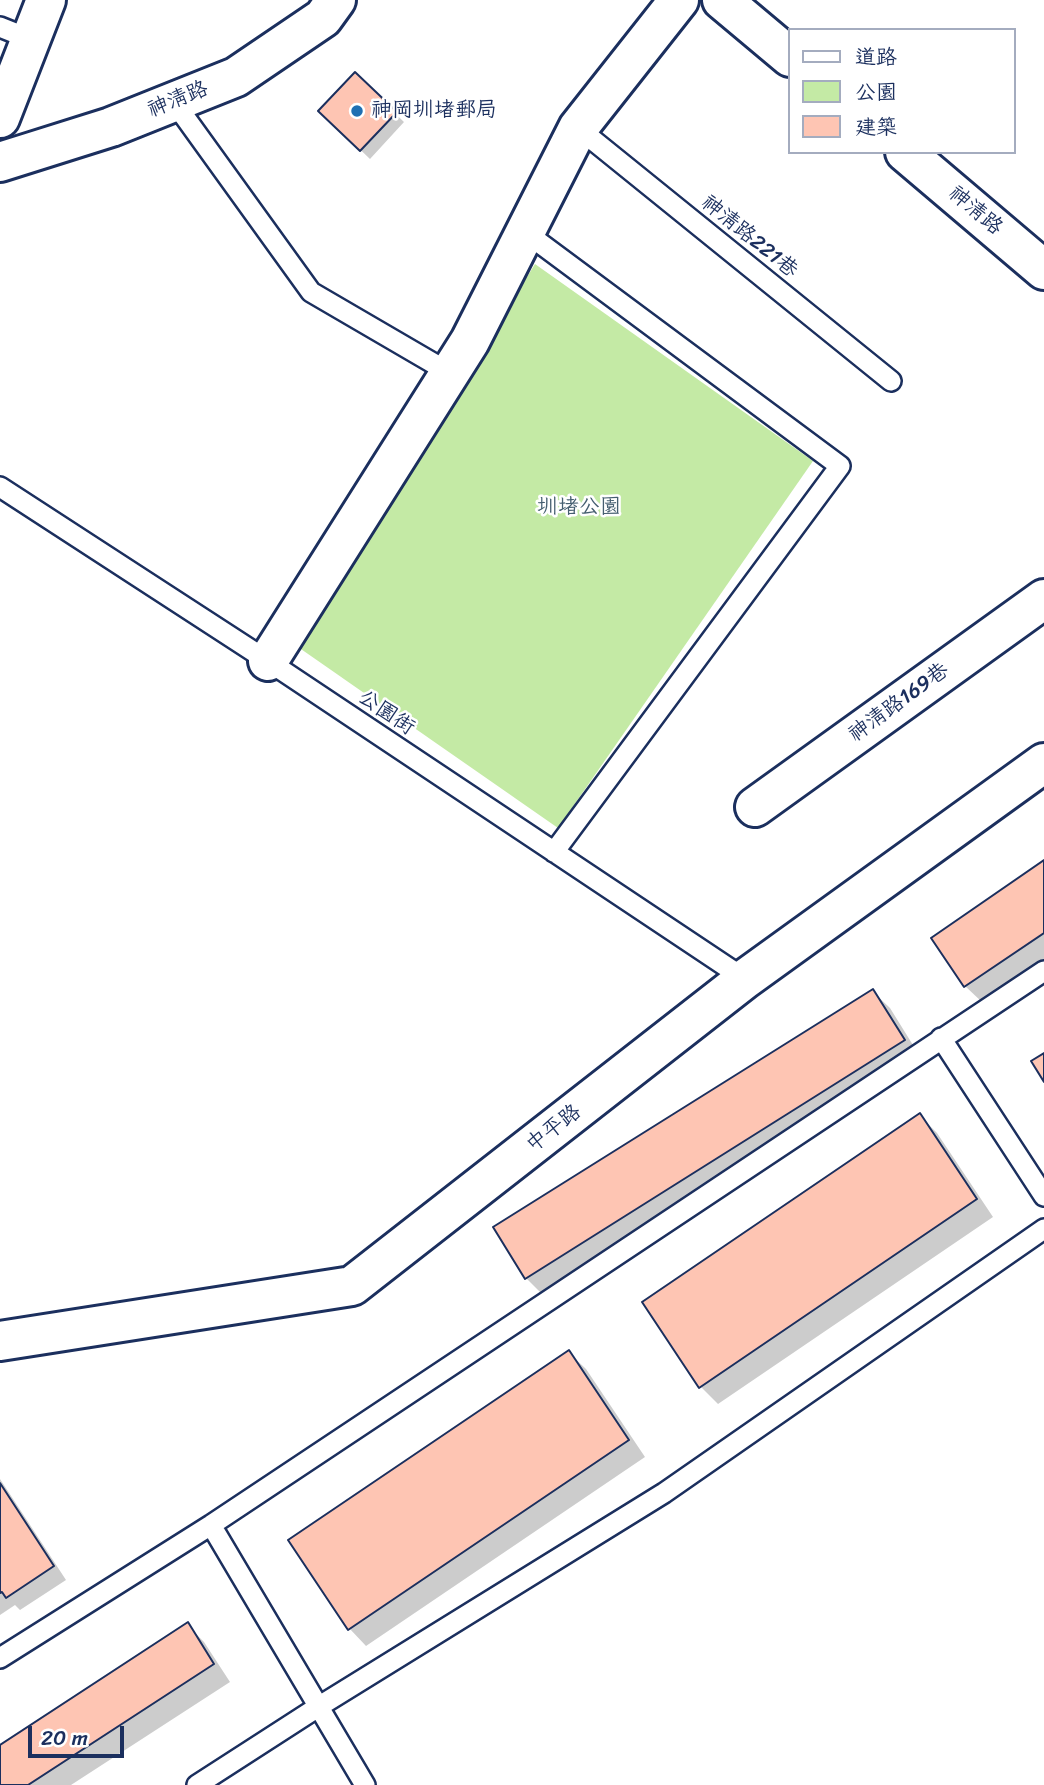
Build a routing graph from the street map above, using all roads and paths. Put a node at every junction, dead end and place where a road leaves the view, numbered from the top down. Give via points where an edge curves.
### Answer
1 (46, 0) edge
2 (336, 0) edge
3 (679, 0) edge
4 (722, 0) edge
5 (15, 33) edge
6 (788, 55) edge
7 (174, 102) junction
8 (0, 118) edge
9 (578, 128) junction
10 (907, 154) edge
11 (0, 162) edge
12 (525, 232) junction
13 (1044, 270) edge
14 (450, 373) junction
15 (891, 381) dead end
16 (0, 487) edge
17 (1044, 599) edge
18 (268, 661) junction
19 (1044, 763) edge
20 (755, 807) dead end
21 (554, 852) junction
22 (1044, 971) edge
23 (745, 979) junction
24 (941, 1038) junction
25 (1044, 1196) edge
26 (1044, 1229) edge
27 (0, 1340) edge
28 (211, 1525) junction
29 (0, 1658) edge
30 (318, 1707) junction
31 (197, 1785) edge
32 (365, 1785) edge

1 - 5 street
2 - 7 street, 神清路 via 323,18 236,77
3 - 9 street
4 - 6 street
5 - 8 street
7 - 11 street, 神清路
7 - 14 lane via 311,292
9 - 12 street
9 - 15 lane, 神清路221巷
10 - 13 street, 神清路
12 - 14 street
12 - 21 lane via 840,466
14 - 18 street
16 - 18 lane, 公園街
17 - 20 street, 神清路169巷
18 - 21 lane, 公園街
19 - 23 street, 中平路
21 - 23 lane, 公園街
22 - 24 lane
23 - 27 street, 中平路 via 352,1286
24 - 25 lane
24 - 28 lane
26 - 30 lane via 664,1493
28 - 29 lane
28 - 30 lane
30 - 31 lane
30 - 32 lane

